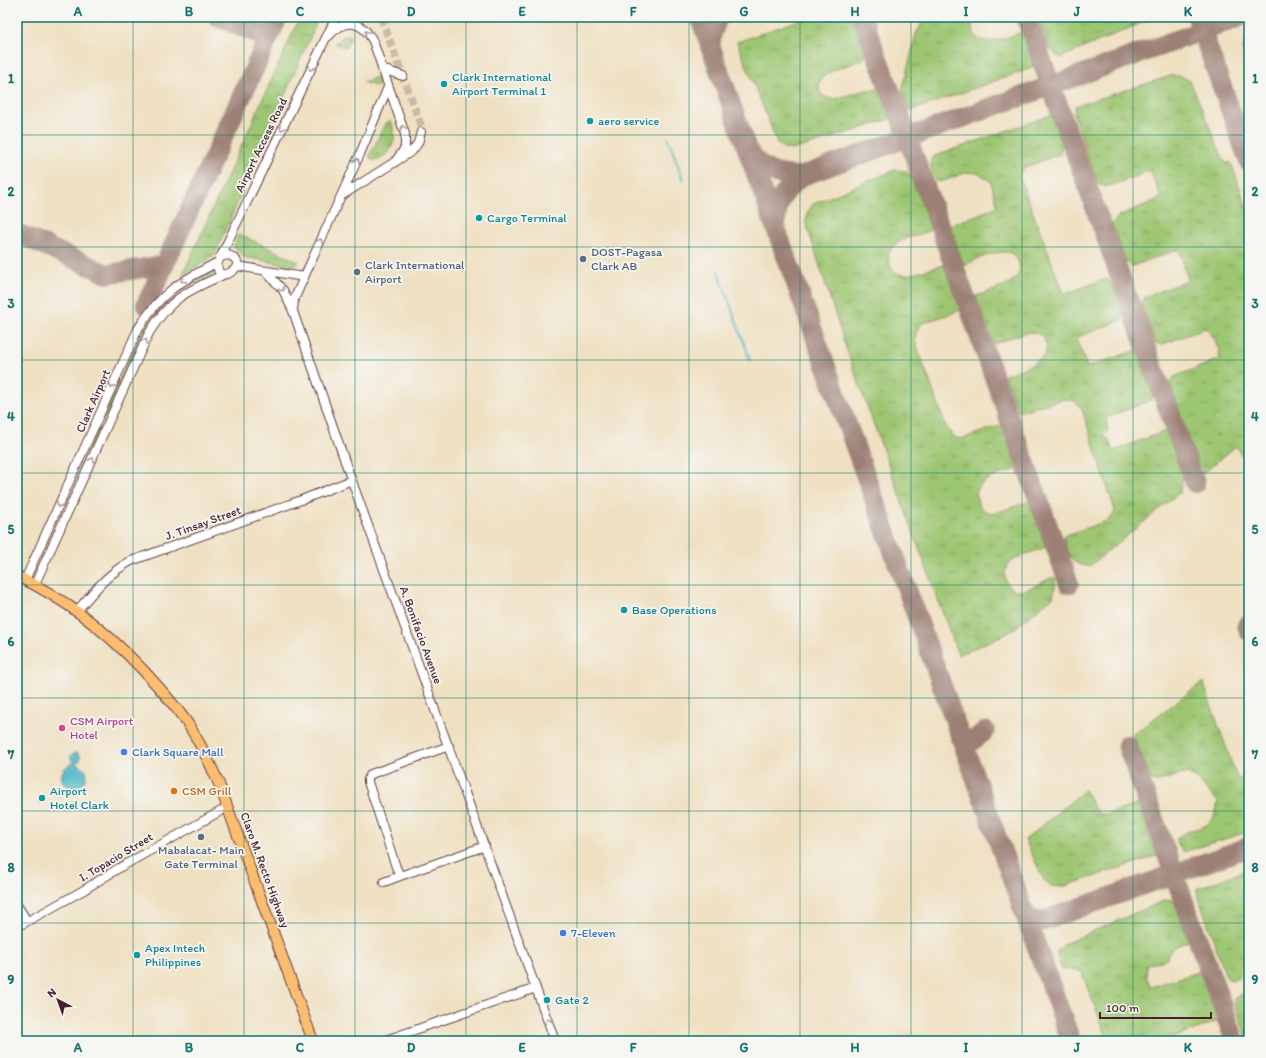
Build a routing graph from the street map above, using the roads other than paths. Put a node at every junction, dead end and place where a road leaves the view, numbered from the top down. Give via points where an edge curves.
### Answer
1 (336, 17) edge
2 (323, 43) junction
3 (382, 69) junction
4 (403, 76) dead end
5 (388, 87) junction
6 (421, 132) tunnel mouth
7 (394, 163) junction
8 (340, 196) junction
9 (219, 260) junction
10 (237, 266) junction
11 (266, 271) junction
12 (225, 274) junction
13 (304, 277) junction
14 (293, 311) junction
15 (97, 421) junction
16 (107, 426) junction
17 (352, 480) junction
18 (21, 578) edge
19 (35, 584) junction
20 (77, 611) junction
21 (449, 746) junction
22 (228, 807) junction
23 (485, 846) junction
24 (400, 876) junction
25 (384, 882) dead end
26 (17, 904) edge
27 (27, 921) junction
28 (17, 927) edge
29 (536, 988) junction
30 (313, 1041) edge
31 (383, 1041) edge
32 (555, 1041) edge

1 - 2 street, Airport Access Road
3 -> 2 street, Airport Access Road via 373,41 369,34 357,25 345,24 338,27
2 -> 9 street, Airport Access Road
3 - 4 street
3 - 5 street, Airport Access Road
7 -> 5 street, Airport Access Road via 405,148 406,140
8 -> 5 street
6 - 7 street, Airport Access Road via 418,143 412,150
7 - 8 street, Airport Access Road
13 -> 8 street
9 - 10 street via 226,255 231,256
9 - 12 street via 219,271
9 -> 15 street, Clark Airport via 175,286 150,310 132,342
10 - 11 street
10 - 12 street via 233,272
11 - 13 street
11 -> 14 street, A. Bonifacio Avenue via 283,290
16 -> 12 street, Clark Airport via 156,321 173,301
13 - 14 street via 294,300
14 - 17 street, A. Bonifacio Avenue
15 - 16 street
15 -> 18 street, Clark Airport
19 -> 16 street, Clark Airport
17 - 20 street, J. Tinsay Street via 131,561 115,570
17 - 21 street, A. Bonifacio Avenue
18 - 19 main road, Claro M. Recto Highway
19 - 20 main road, Claro M. Recto Highway
20 - 22 main road, Claro M. Recto Highway via 113,640 176,707 207,759
21 - 23 street, A. Bonifacio Avenue
21 - 24 street via 371,774 368,778
22 - 27 street, I. Topacio Street
22 - 30 main road, Claro M. Recto Highway
23 - 24 street
23 - 29 street, A. Bonifacio Avenue
24 - 25 street
26 - 27 street
27 - 28 street, I. Topacio Street
29 - 31 street
32 -> 29 street, A. Bonifacio Avenue

